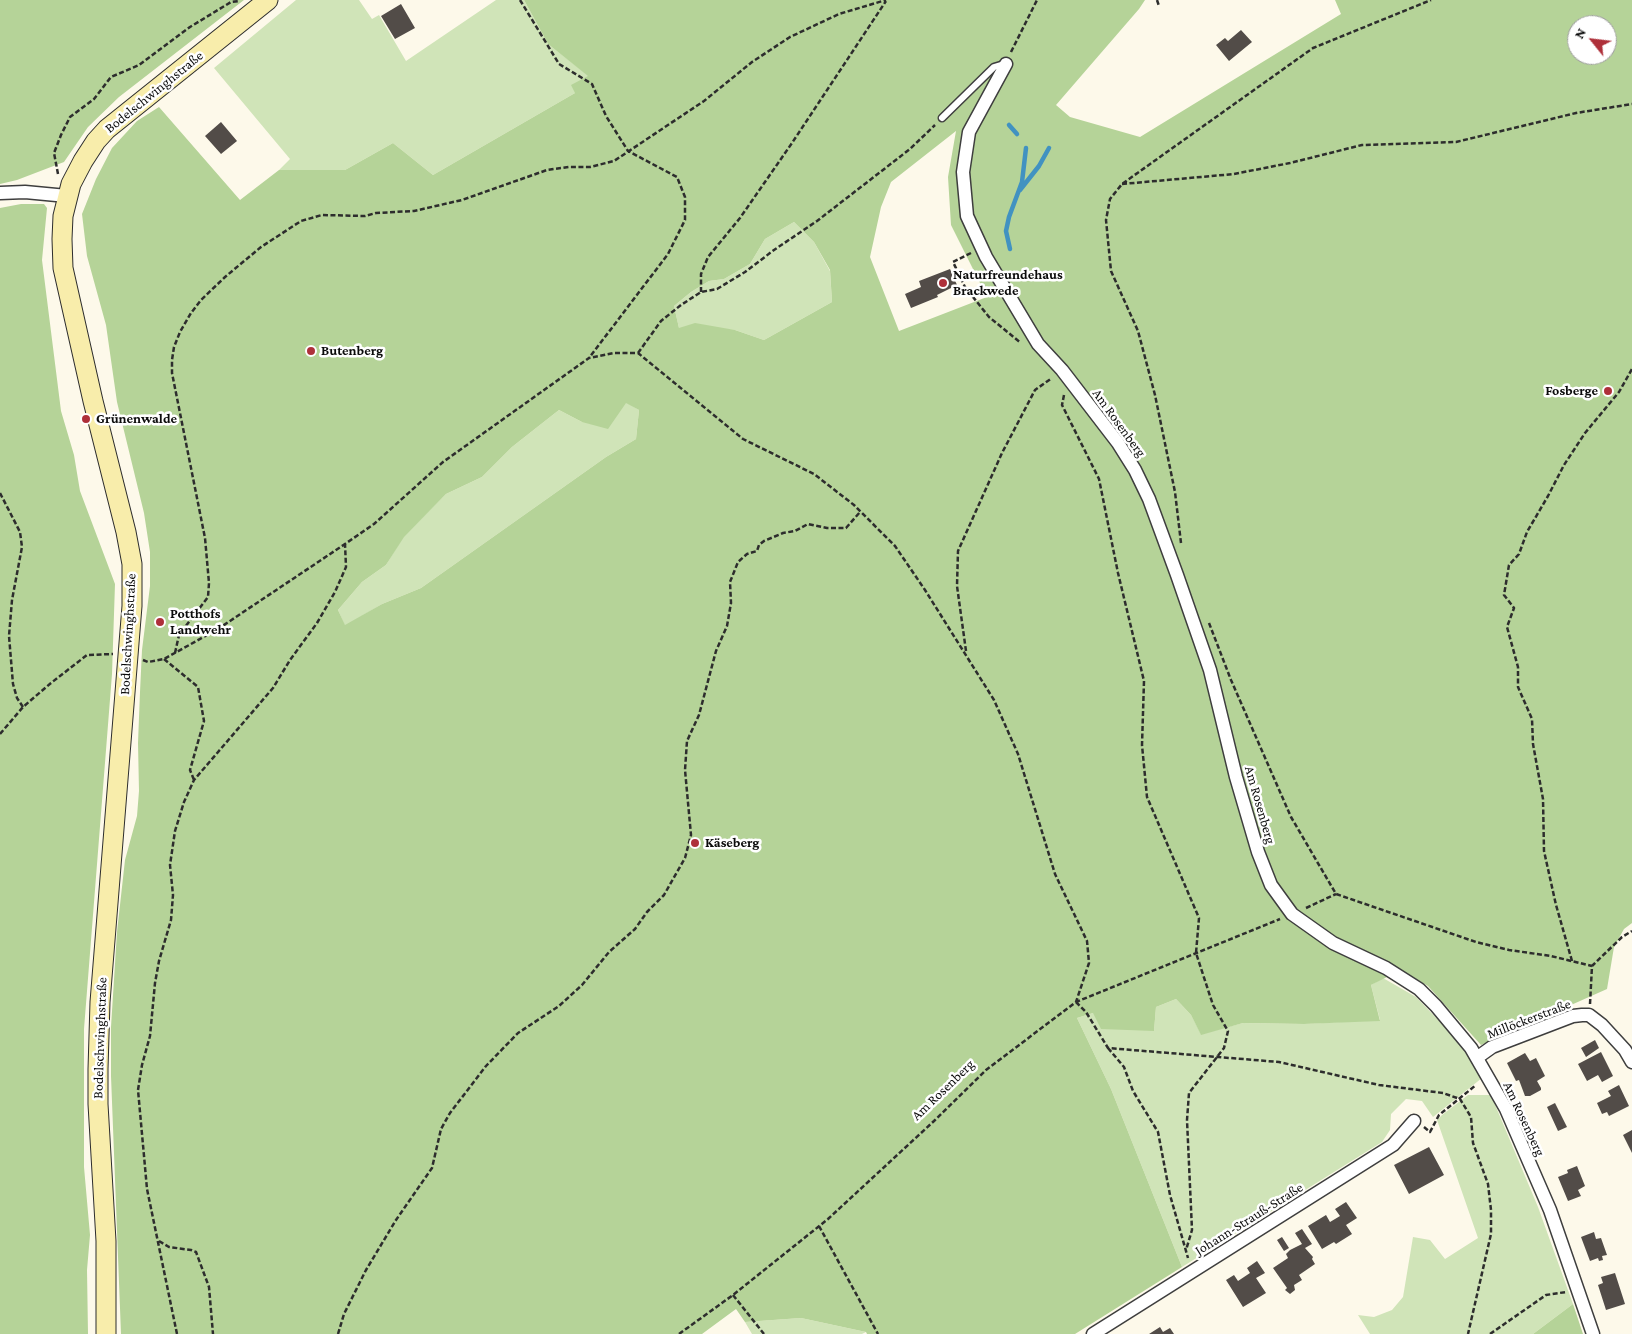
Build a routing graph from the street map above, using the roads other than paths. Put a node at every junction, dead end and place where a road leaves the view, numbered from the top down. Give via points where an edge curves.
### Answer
1 (264, 3) edge
2 (1006, 64) joint
3 (942, 118) road end
4 (0, 193) edge
5 (61, 195) junction
6 (1478, 1057) junction
7 (1632, 1062) edge
8 (1414, 1121) road end
9 (106, 1334) edge
10 (1093, 1334) edge
11 (1593, 1334) edge

1 - 5 street, Bodelschwinghstraße via 107,129
2 - 3 lane via 994,67
2 - 6 street, Am Rosenberg via 969,132 963,172 967,216 1038,344 1118,443 1149,500 1210,670 1258,852 1271,885 1292,914 1333,943 1386,968 1419,989
4 - 5 street
5 - 9 street, Bodelschwinghstraße via 63,268 132,564 132,606 98,1059 106,1240
6 - 7 street, Millöckerstraße via 1492,1047 1573,1016 1589,1015 1612,1034
6 - 11 street, Am Rosenberg via 1506,1109 1550,1210
8 - 10 street, Johann-Strauß-Straße via 1393,1145

